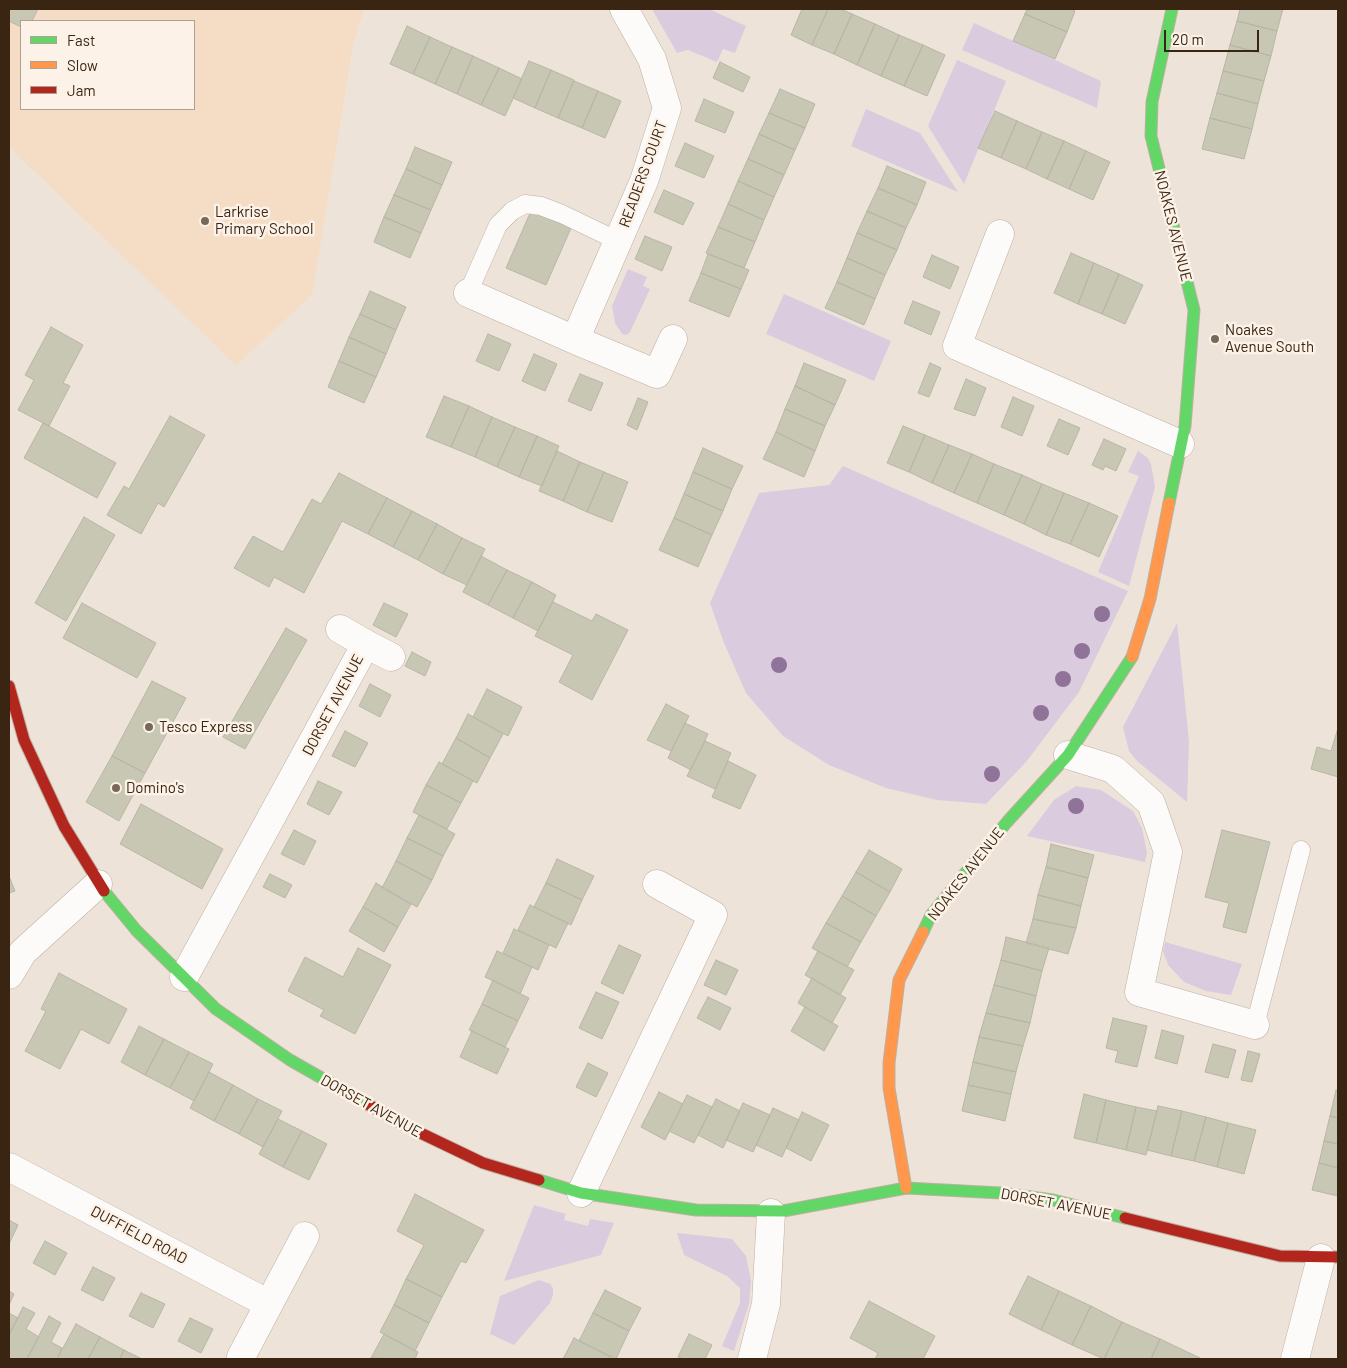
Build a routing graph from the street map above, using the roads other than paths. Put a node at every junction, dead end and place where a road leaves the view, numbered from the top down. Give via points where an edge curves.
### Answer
1 (624, 9) edge
2 (1172, 9) edge
3 (1000, 234) dead end
4 (618, 241) junction
5 (468, 293) joint
6 (673, 339) dead end
7 (576, 340) junction
8 (1180, 444) junction
9 (340, 629) dead end
10 (366, 644) junction
11 (391, 657) dead end
12 (9, 686) edge
13 (16, 742) edge
14 (1068, 756) junction
15 (1301, 850) dead end
16 (98, 884) junction
17 (657, 884) dead end
18 (9, 975) edge
19 (184, 977) junction
20 (1255, 1026) joint
21 (9, 1167) edge
22 (906, 1188) junction
23 (581, 1194) junction
24 (771, 1213) junction
25 (305, 1236) dead end
26 (1329, 1257) edge
27 (269, 1304) junction
28 (240, 1357) dead end
29 (752, 1359) edge
30 (1296, 1359) edge

1 - 4 street, READERS COURT via 652,59 667,108 644,180
2 - 8 street, NOAKES AVENUE via 1152,102 1151,136 1194,310 1186,426
3 - 8 street via 958,346
4 - 5 lane via 562,214 525,204 498,225
4 - 7 street, READERS COURT
5 - 7 street
6 - 7 street via 657,374
8 - 14 street, NOAKES AVENUE via 1150,600 1132,658
9 - 10 street, DORSET AVENUE
10 - 11 street, DORSET AVENUE
10 - 19 street, DORSET AVENUE
12 - 13 street, DORSET AVENUE
13 - 16 street, DORSET AVENUE
14 - 20 street via 1113,769 1151,803 1168,852 1139,992
14 - 22 street, NOAKES AVENUE via 1007,822 931,915 899,980 889,1088
15 - 20 lane
16 - 18 street via 23,952
16 - 19 street, DORSET AVENUE via 136,930
17 - 23 street via 713,915
19 - 23 street, DORSET AVENUE via 216,1009 290,1060 410,1128 483,1163
21 - 27 street, DUFFIELD ROAD
22 - 24 street, DORSET AVENUE
22 - 26 street, DORSET AVENUE via 1001,1193 1053,1200 1280,1256
23 - 24 street, DORSET AVENUE via 696,1210
24 - 29 street via 766,1304
25 - 27 street
26 - 30 street
27 - 28 street

